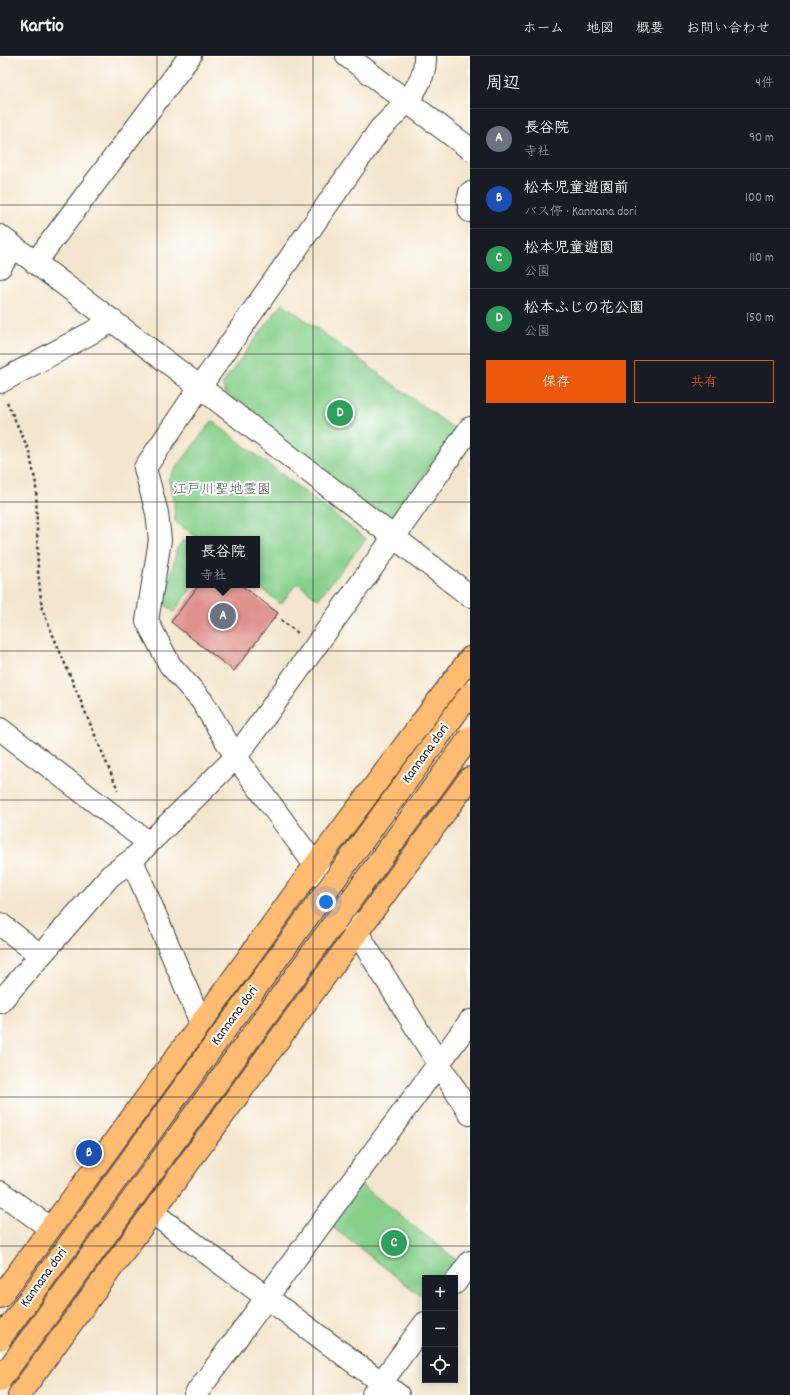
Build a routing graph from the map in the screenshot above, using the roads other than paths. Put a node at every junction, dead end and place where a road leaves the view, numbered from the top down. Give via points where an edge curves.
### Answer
1 (190, 56) edge
2 (346, 56) edge
3 (425, 56) edge
4 (406, 102) junction
5 (470, 149) edge
6 (470, 193) edge
7 (470, 211) edge
8 (7, 241) edge
9 (35, 263) junction
10 (0, 267) edge
11 (113, 321) junction
12 (200, 387) junction
13 (3, 391) edge
14 (470, 428) edge
15 (394, 537) junction
16 (470, 596) edge
17 (470, 658) edge
18 (470, 694) edge
19 (0, 730) edge
20 (470, 737) edge
21 (236, 757) junction
22 (470, 778) edge
23 (149, 843) junction
24 (132, 860) junction
25 (315, 865) junction
26 (0, 924) edge
27 (356, 932) junction
28 (40, 955) junction
29 (7, 980) edge
30 (0, 1002) edge
31 (470, 1021) edge
32 (202, 1024) junction
33 (439, 1064) junction
34 (470, 1114) edge
35 (0, 1192) edge
36 (152, 1214) junction
37 (50, 1228) junction
38 (470, 1262) edge
39 (458, 1279) edge
40 (0, 1297) edge
41 (266, 1298) junction
42 (422, 1327) edge
43 (0, 1339) edge
44 (0, 1380) edge
45 (376, 1389) edge
46 (19, 1395) edge
47 (196, 1395) edge
48 (398, 1395) edge

1 - 9 street
2 - 4 street
3 - 4 street via 423,72
4 - 5 street
4 - 12 street via 380,129
6 - 7 street
8 - 9 street
8 - 10 street
9 - 11 street
11 - 12 street
11 - 13 street
12 - 15 street
12 - 21 street via 145,468 157,513 160,540 147,621 170,665 202,701
14 - 15 street
15 - 16 street
15 - 21 street
17 - 25 main road
18 - 43 main road, Kannana dori, bridge
19 - 23 street
20 - 44 main road, Kannana dori, bridge
21 - 23 street
21 - 25 street
22 - 27 main road
23 - 24 street
24 - 28 street via 110,876
24 - 32 street
25 - 27 street
25 - 32 main road
26 - 28 street
27 - 33 street
27 - 36 main road
28 - 29 street
29 - 30 street
31 - 33 street
32 - 37 main road
33 - 34 street
33 - 41 street
35 - 37 street
36 - 41 street
36 - 46 main road
37 - 40 main road
38 - 39 street
41 - 45 street
41 - 47 street
42 - 45 street
45 - 48 street

